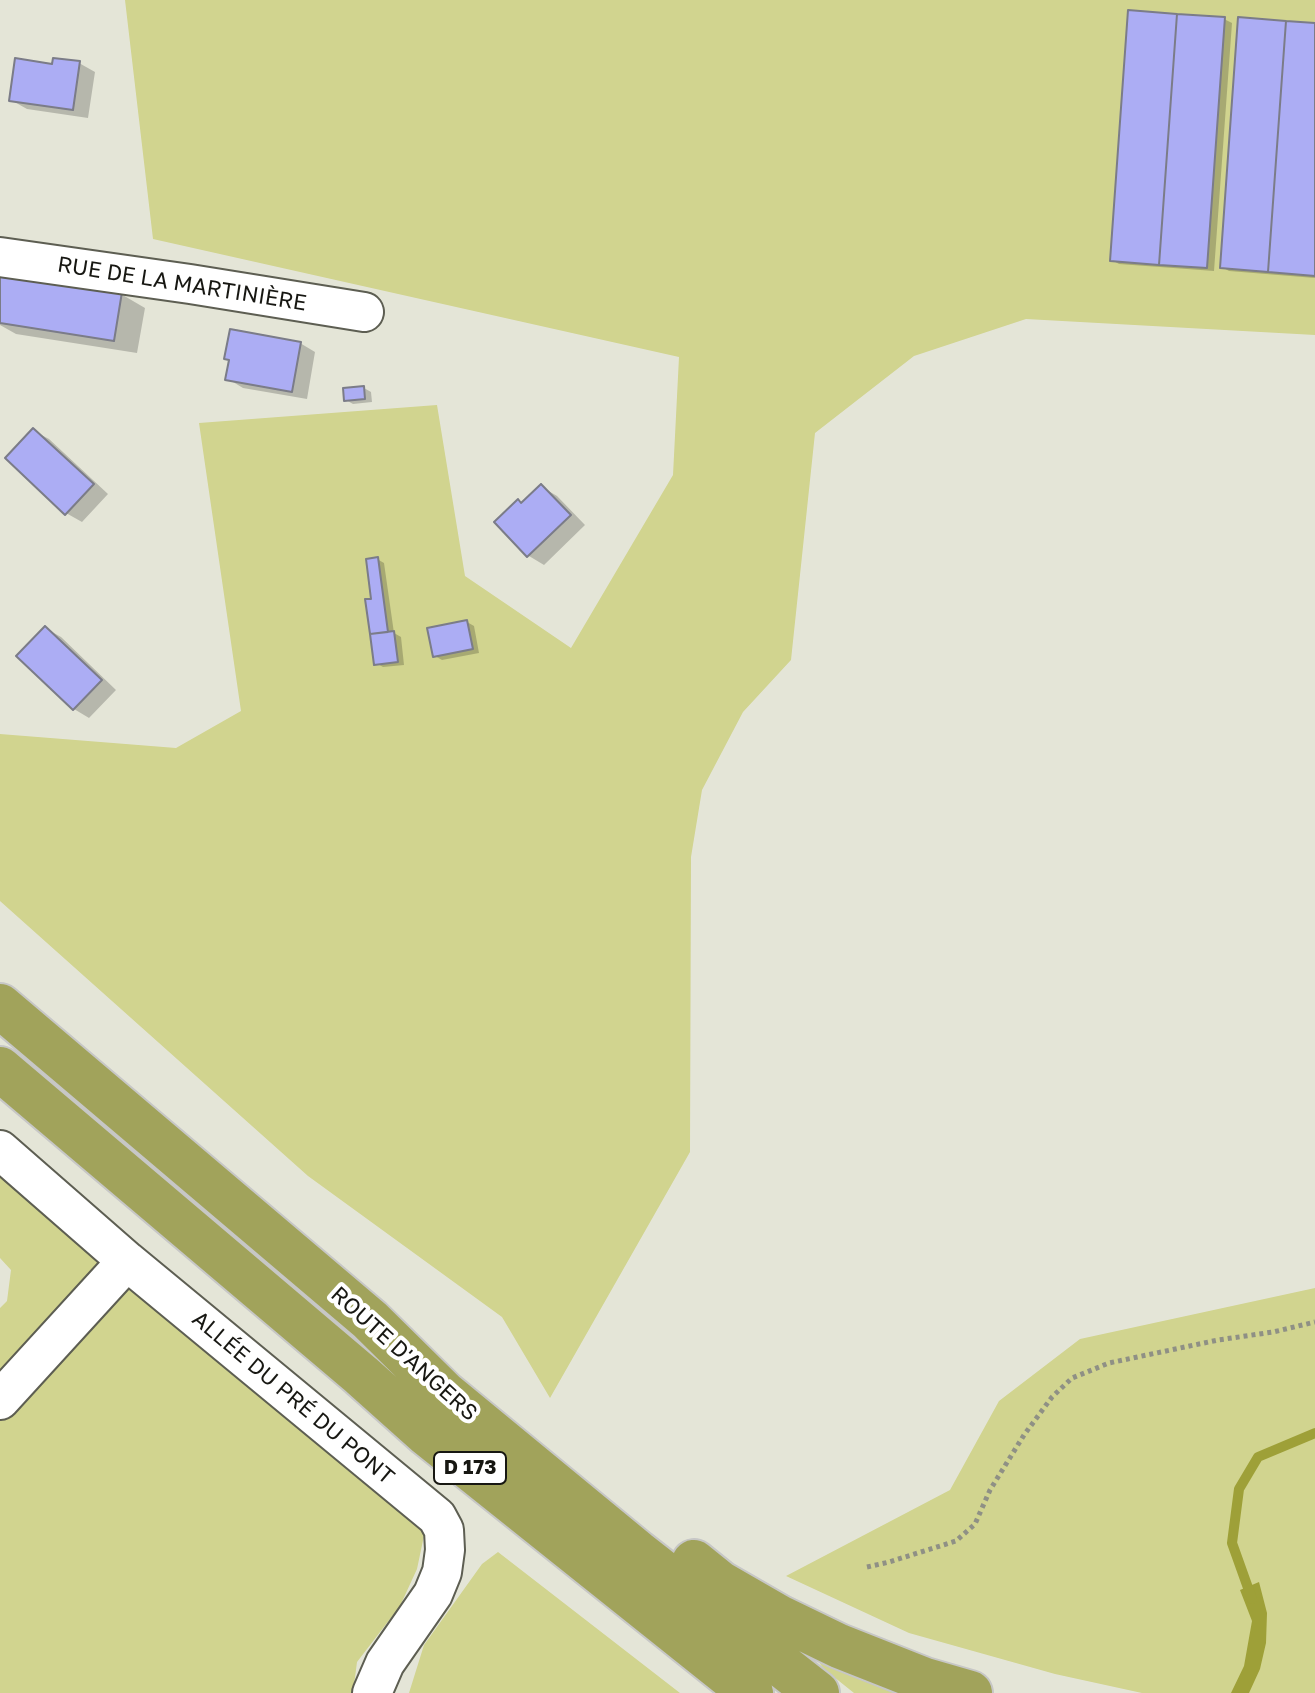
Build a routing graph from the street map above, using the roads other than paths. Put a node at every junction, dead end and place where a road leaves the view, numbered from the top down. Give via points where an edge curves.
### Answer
1 (0, 257) edge
2 (364, 312) dead end
3 (0, 1006) edge
4 (0, 1069) edge
5 (0, 1150) edge
6 (127, 1261) junction
7 (370, 1320) junction
8 (0, 1400) edge
9 (372, 1693) edge
10 (751, 1693) edge
11 (817, 1693) edge
12 (970, 1693) edge

1 - 2 street, RUE DE LA MARTINIÈRE
3 - 7 highway, ROUTE D'ANGERS / D 173
4 - 10 highway, ROUTE D'ANGERS / D 173 via 427,1434
5 - 6 street, ALLÉE DU PRÉ DU PONT
6 - 8 street
6 - 9 street, ALLÉE DU PRÉ DU PONT via 437,1517 444,1530 442,1572
7 - 11 highway, ROUTE D'ANGERS / D 173 via 444,1393
7 - 12 highway via 436,1355 720,1583 839,1646

